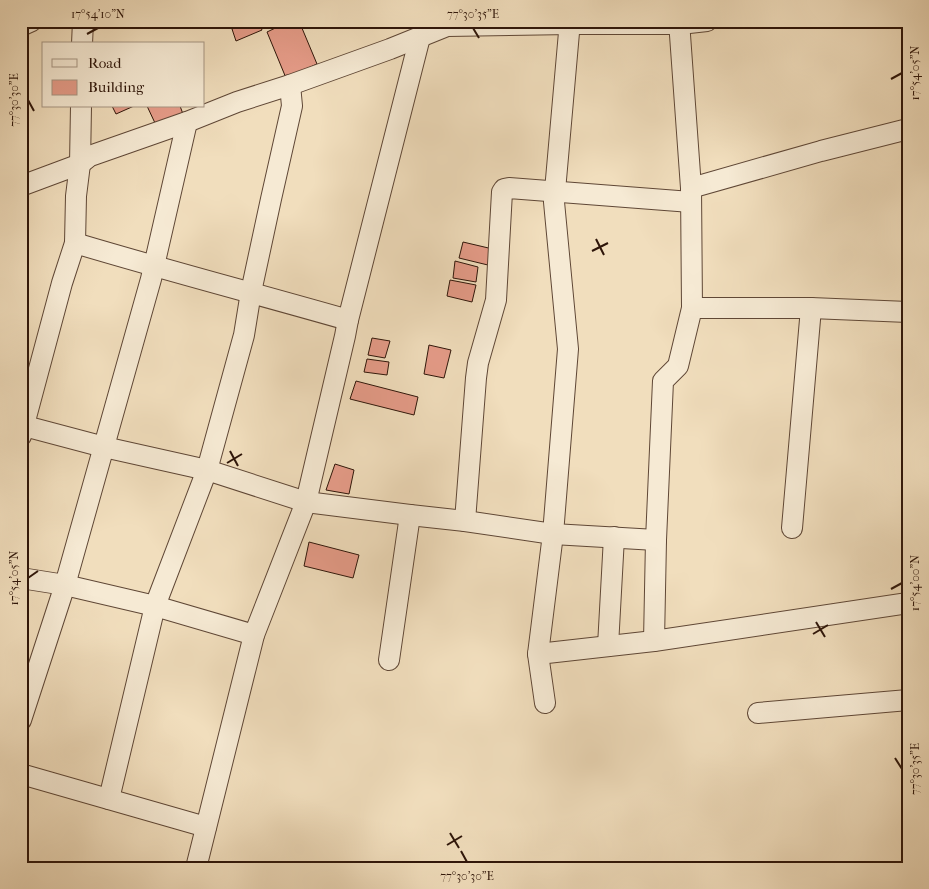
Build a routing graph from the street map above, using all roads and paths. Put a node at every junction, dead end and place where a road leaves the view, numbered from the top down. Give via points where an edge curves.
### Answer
1 (32, 21) edge
2 (83, 21) edge
3 (707, 21) edge
4 (570, 22) edge
5 (679, 22) edge
6 (448, 24) edge
7 (21, 26) edge
8 (420, 37) junction
9 (82, 42) edge
10 (290, 85) junction
11 (81, 108) edge
12 (186, 122) junction
13 (908, 129) edge
14 (80, 164) junction
15 (21, 186) edge
16 (556, 192) junction
17 (691, 195) junction
18 (75, 243) junction
19 (154, 266) junction
20 (251, 292) junction
21 (692, 308) junction
22 (811, 308) junction
23 (908, 312) edge
24 (348, 320) junction
25 (22, 429) edge
26 (104, 447) junction
27 (207, 470) junction
28 (306, 502) junction
29 (410, 515) junction
30 (465, 521) junction
31 (792, 528) dead end
32 (553, 534) junction
33 (614, 537) junction
34 (656, 540) junction
35 (21, 578) edge
36 (65, 585) junction
37 (908, 603) edge
38 (155, 606) junction
39 (254, 634) junction
40 (654, 641) junction
41 (608, 646) junction
42 (538, 654) junction
43 (389, 660) dead end
44 (908, 700) edge
45 (545, 703) dead end
46 (758, 714) dead end
47 (21, 720) edge
48 (21, 774) edge
49 (109, 800) junction
50 (206, 827) junction
51 (196, 868) edge

1 - 7 street
2 - 9 street
3 - 5 street
4 - 5 street
4 - 6 street
4 - 16 street
5 - 17 street
6 - 8 street
8 - 10 street
8 - 24 street
10 - 12 street
10 - 20 street via 292,106
11 - 14 street
12 - 14 street via 90,156
12 - 19 street
13 - 17 street via 821,151
14 - 15 street
14 - 18 street
16 - 17 street
16 - 30 street via 509,188 502,192 497,293 477,370
16 - 32 street via 554,202 568,349
17 - 21 street
18 - 19 street
18 - 25 street
19 - 20 street
19 - 26 street
20 - 24 street
20 - 27 street via 244,335
21 - 22 street
21 - 34 street via 678,366 663,381
22 - 23 street
22 - 31 street
24 - 28 street
25 - 26 street
26 - 27 street
26 - 36 street
27 - 28 street
27 - 38 street
28 - 29 street
28 - 39 street
29 - 30 street
29 - 43 street
30 - 32 street
32 - 33 street
32 - 42 street
33 - 34 street
33 - 41 street
34 - 40 street
35 - 36 street
36 - 38 street
36 - 47 street
37 - 40 street
38 - 39 street
38 - 49 street
39 - 50 street
40 - 41 street
41 - 42 street
42 - 45 street
44 - 46 street
48 - 49 street
49 - 50 street
50 - 51 street

